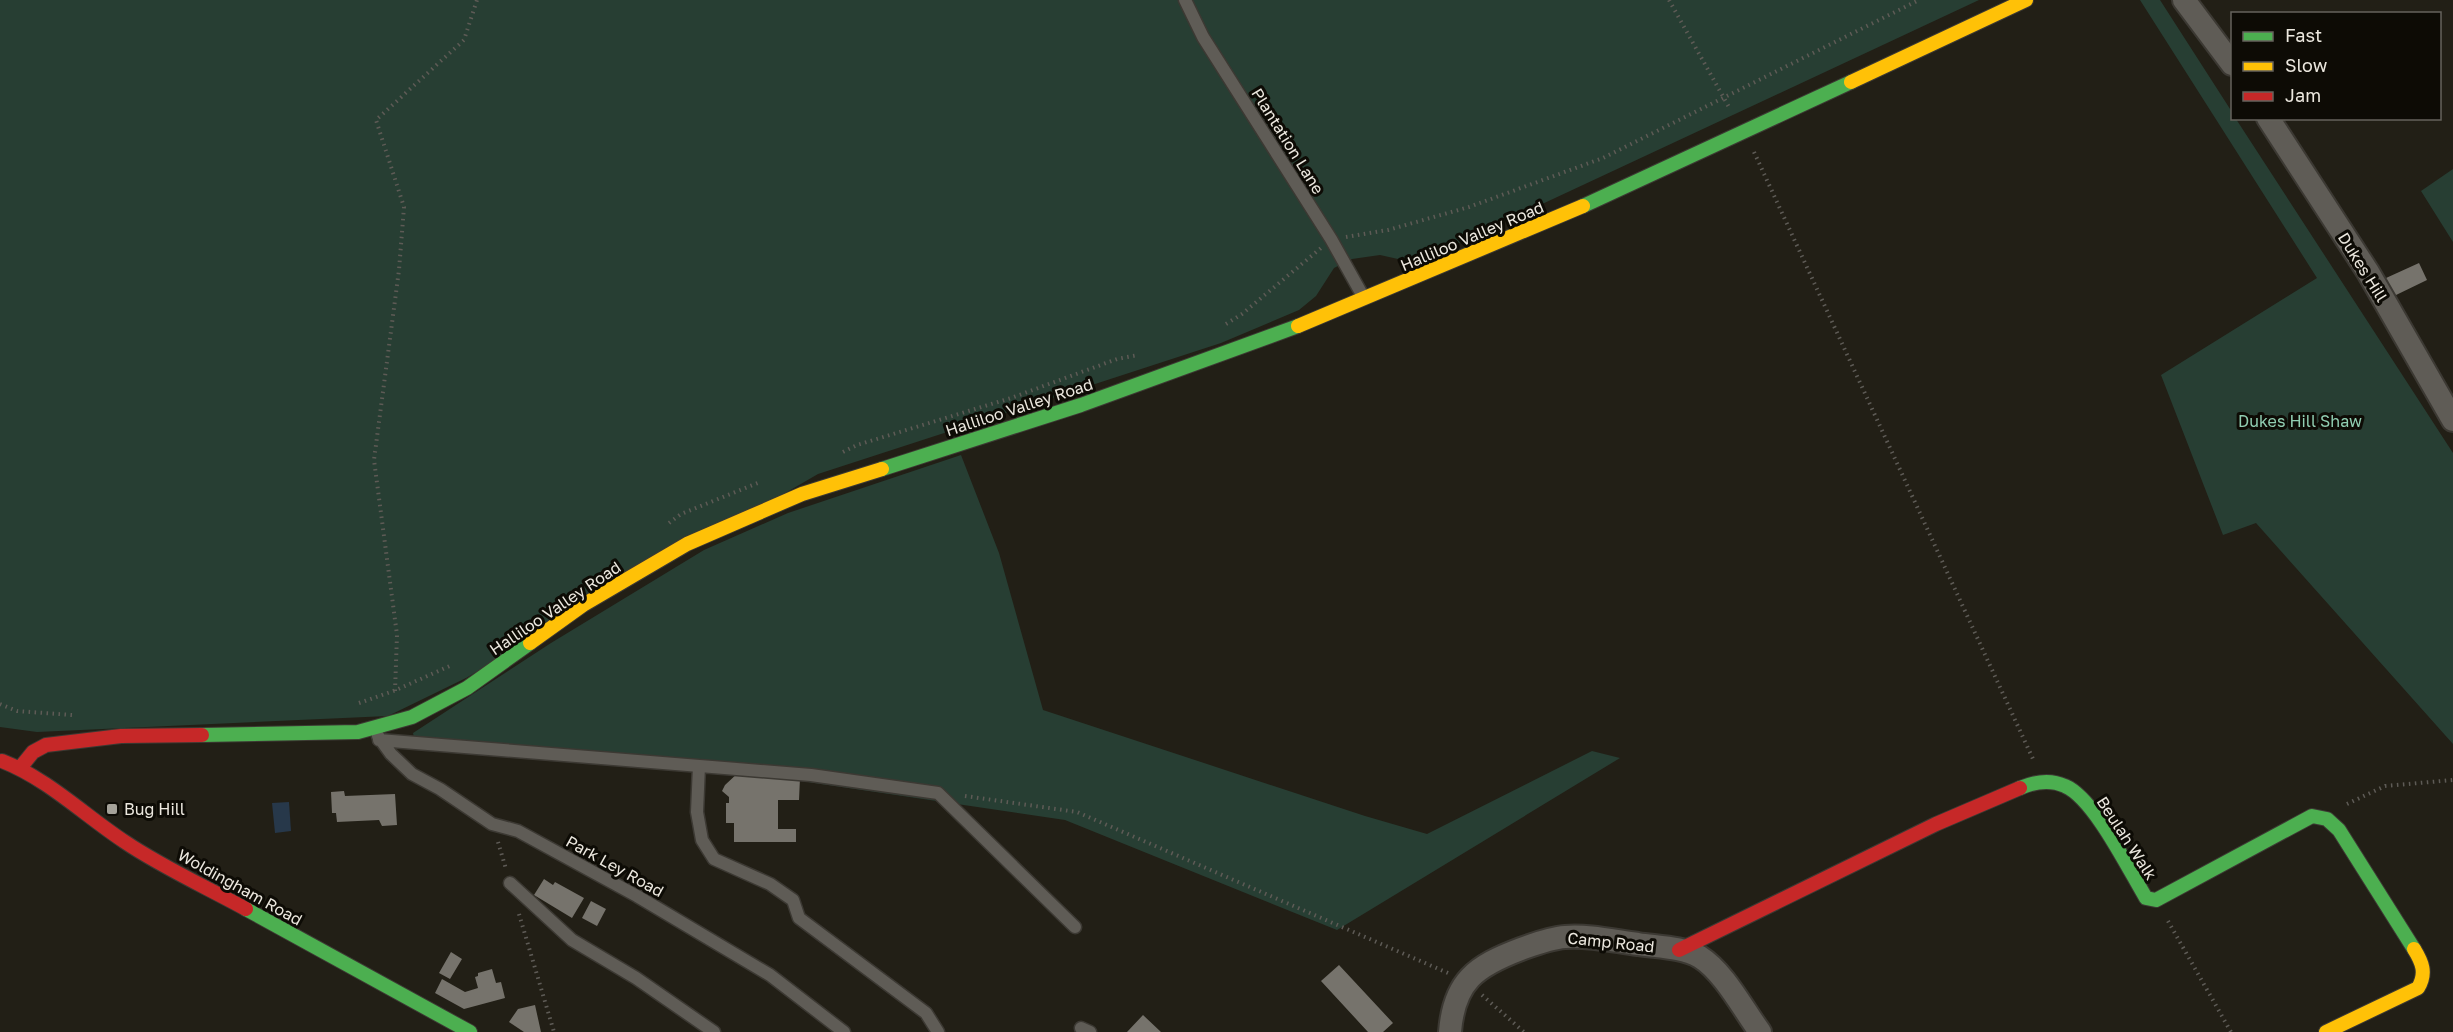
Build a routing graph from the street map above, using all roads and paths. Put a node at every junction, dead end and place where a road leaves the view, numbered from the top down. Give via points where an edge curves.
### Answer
1 (477, 0) edge
2 (1185, 0) edge
3 (1669, 0) edge
4 (1919, 0) edge
5 (2026, 0) edge
6 (2184, 0) edge
7 (2231, 63) edge
8 (1722, 98) junction
9 (2269, 120) edge
10 (1744, 131) junction
11 (1331, 239) junction
12 (1365, 299) junction
13 (2453, 420) edge
14 (396, 690) dead end
15 (377, 734) junction
16 (0, 761) edge
17 (699, 766) junction
18 (20, 768) junction
19 (2453, 780) edge
20 (2047, 781) junction
21 (938, 793) junction
22 (2322, 815) junction
23 (492, 824) junction
24 (510, 883) junction
25 (2156, 900) junction
26 (1075, 927) dead end
27 (1679, 950) junction
28 (1466, 981) junction
29 (2345, 1028) edge
30 (470, 1032) edge
31 (554, 1032) edge
32 (714, 1032) edge
33 (844, 1032) edge
34 (938, 1032) edge
35 (1450, 1032) edge
36 (1524, 1032) edge
37 (1760, 1032) edge
38 (2231, 1032) edge
39 (2326, 1032) edge

1 - 14 path via 464,40 376,120 404,207 374,460 397,635
2 - 11 lane, Plantation Lane via 1203,37
3 - 8 path
4 - 8 path
5 - 10 street, Halliloo Valley Road
6 - 7 street
8 - 10 path
8 - 11 path via 1603,159 1469,207 1388,230
9 - 13 street, Dukes Hill via 2368,272
10 - 12 street, Halliloo Valley Road via 1553,220
10 - 20 path via 2039,772
11 - 12 lane, Plantation Lane
12 - 15 street, Halliloo Valley Road via 1081,405 802,494 687,544 583,605 467,688
15 - 17 lane
15 - 18 street, Halliloo Valley Road via 121,736 46,745 26,758
15 - 23 lane, Park Ley Road via 412,774
16 - 18 street, Woldingham Road
17 - 21 lane via 811,775
17 - 34 lane via 697,812 702,840 714,859 770,884 793,900 799,918 926,1013
18 - 30 street, Woldingham Road via 126,843
19 - 22 path via 2385,786
20 - 25 street, Beulah Walk via 2066,786 2083,799 2146,898
20 - 27 street via 2025,786 1936,824
21 - 26 lane
21 - 28 path via 1077,812
22 - 25 street, Beulah Walk via 2312,816
22 - 29 street via 2339,830 2419,957 2424,973 2418,988
23 - 24 path
23 - 33 lane, Park Ley Road via 518,831 637,896 770,975
24 - 31 path
24 - 32 lane via 572,940
25 - 38 path
27 - 28 street, Camp Road via 1563,937 1503,956 1480,967
27 - 37 street, Camp Road via 1713,966
28 - 35 street, Camp Road via 1456,997
28 - 36 path
29 - 39 street

